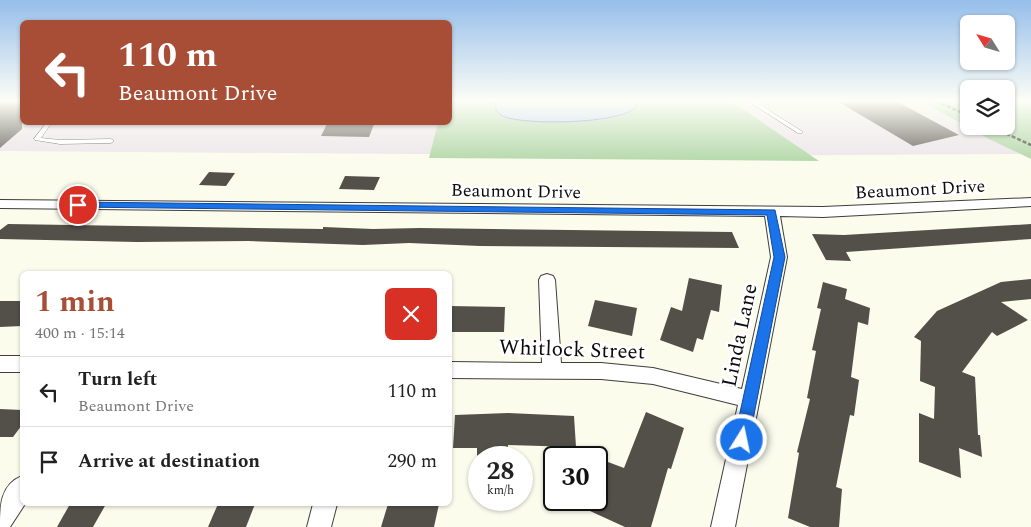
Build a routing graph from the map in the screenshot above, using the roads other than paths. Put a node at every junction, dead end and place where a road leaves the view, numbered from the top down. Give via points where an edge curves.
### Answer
1 (47, 126) edge
2 (790, 126) edge
3 (800, 132) dead end
4 (111, 141) dead end
5 (1031, 202) edge
6 (0, 204) edge
7 (772, 212) junction
8 (547, 280) dead end
9 (0, 364) edge
10 (20, 364) edge
11 (452, 370) edge
12 (552, 371) junction
13 (749, 400) junction
14 (20, 490) edge
15 (324, 506) edge
16 (0, 520) edge
17 (319, 527) edge
18 (723, 527) edge

1 - 4 lane via 37,139
2 - 3 lane
5 - 7 street, Beaumont Drive via 872,211
6 - 7 street, Beaumont Drive
7 - 13 street, Linda Lane via 779,257
8 - 12 street
9 - 10 street
11 - 12 street, Whitlock Street
12 - 13 street, Whitlock Street via 653,376
13 - 18 street, Linda Lane
14 - 16 street
15 - 17 street

